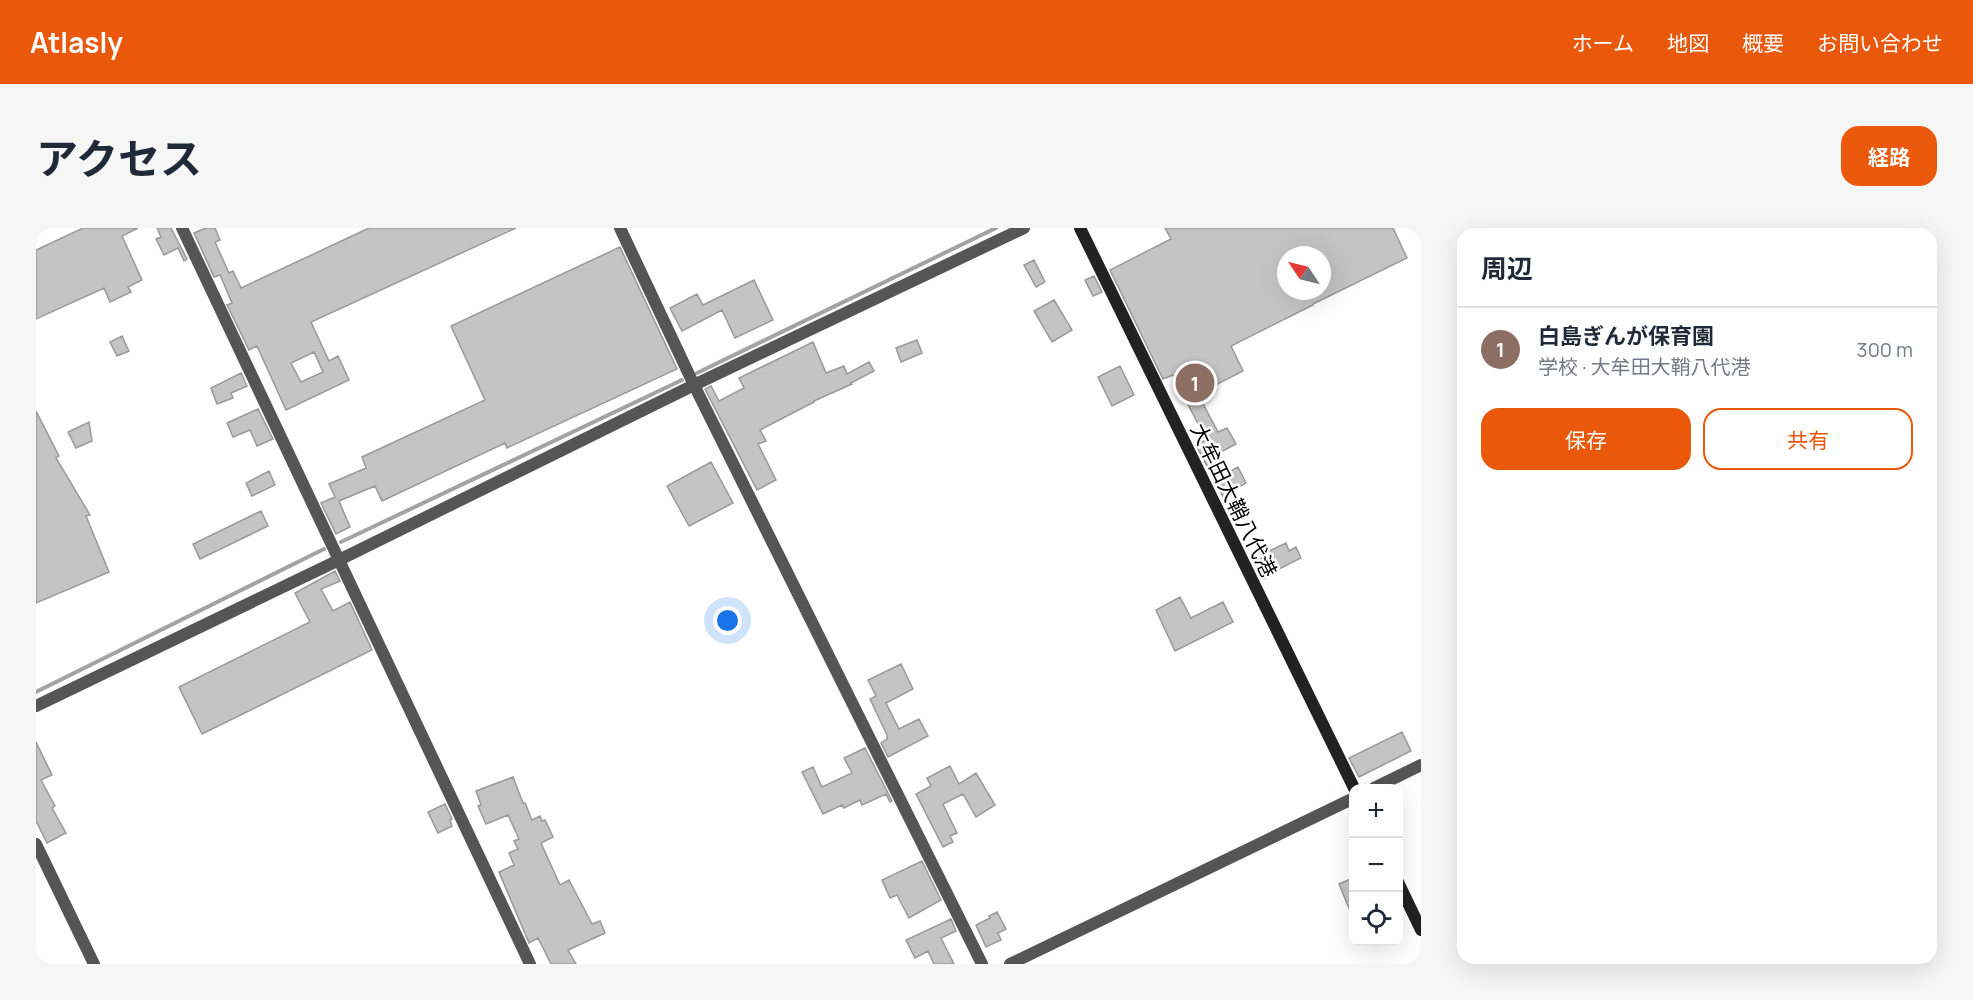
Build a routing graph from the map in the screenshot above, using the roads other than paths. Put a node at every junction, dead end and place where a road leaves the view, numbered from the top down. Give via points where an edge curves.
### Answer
1 (182, 228) edge
2 (620, 228) edge
3 (1024, 228) edge
4 (1080, 228) edge
5 (694, 385) junction
6 (339, 560) junction
7 (36, 706) edge
8 (1421, 765) edge
9 (1352, 784) edge
10 (1384, 784) edge
11 (1349, 800) edge
12 (36, 844) edge
13 (1403, 892) edge
14 (1421, 930) edge
15 (94, 964) edge
16 (530, 964) edge
17 (982, 964) edge
18 (1010, 964) edge

1 - 6 street
2 - 5 street
3 - 5 street
4 - 9 main road, 大牟田大鞘八代港
5 - 6 street
5 - 17 street
6 - 7 street
6 - 16 street
8 - 10 street
11 - 18 street
12 - 15 street
13 - 14 main road

